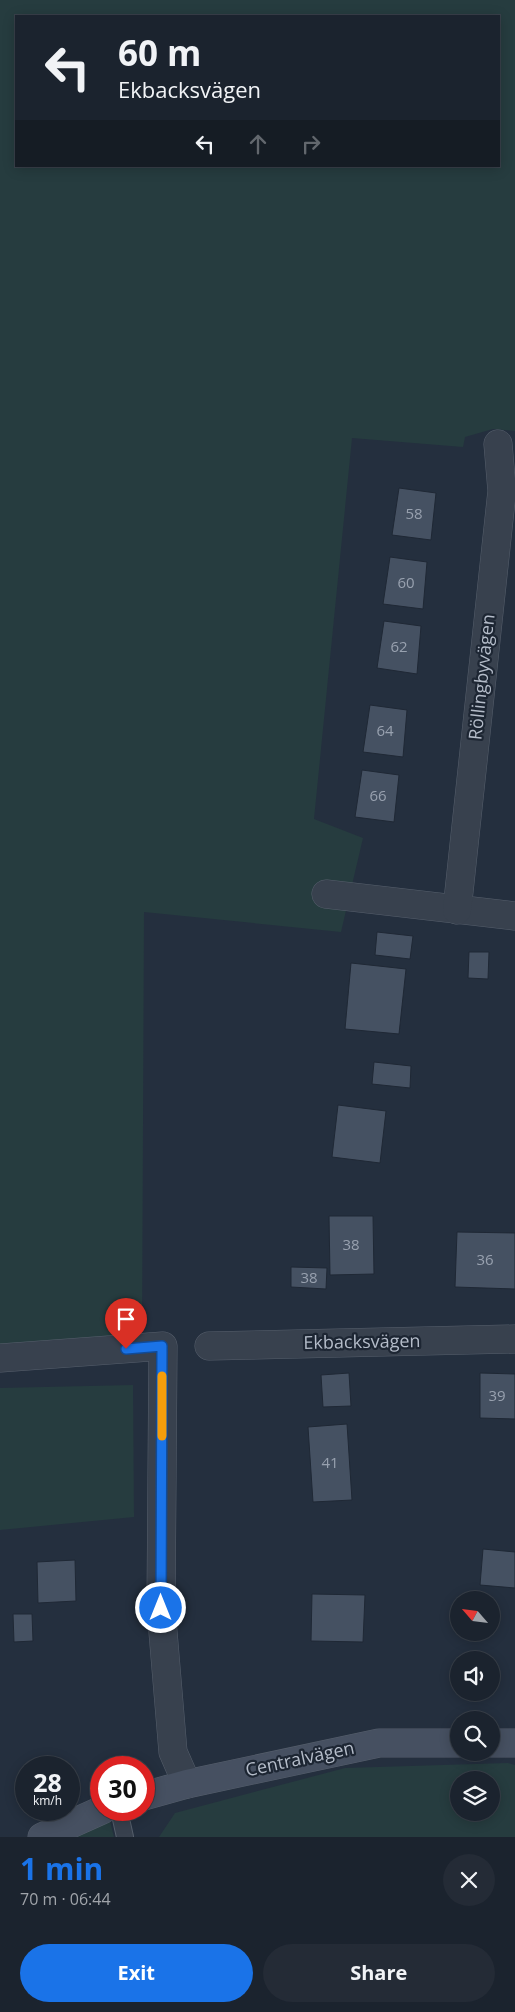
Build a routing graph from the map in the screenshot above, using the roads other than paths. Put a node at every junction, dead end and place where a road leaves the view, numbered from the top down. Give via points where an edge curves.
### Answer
1 (498, 444) dead end
2 (326, 894) dead end
3 (457, 910) junction
4 (515, 916) edge
5 (515, 1339) edge
6 (209, 1346) dead end
7 (0, 1358) edge
8 (450, 1743) edge
9 (500, 1743) edge
10 (515, 1743) edge
11 (187, 1784) junction
12 (155, 1793) edge
13 (90, 1815) edge
14 (121, 1821) edge
15 (42, 1837) edge
16 (125, 1837) edge

1 - 3 street, Röllingbyvägen via 502,491
2 - 3 street
3 - 4 street
5 - 6 street, Ekbacksvägen
7 - 11 street via 162,1346 161,1608 173,1752
8 - 11 street, Centralvägen via 379,1743
9 - 10 street
11 - 12 street, Centralvägen
13 - 15 street
14 - 16 lane

